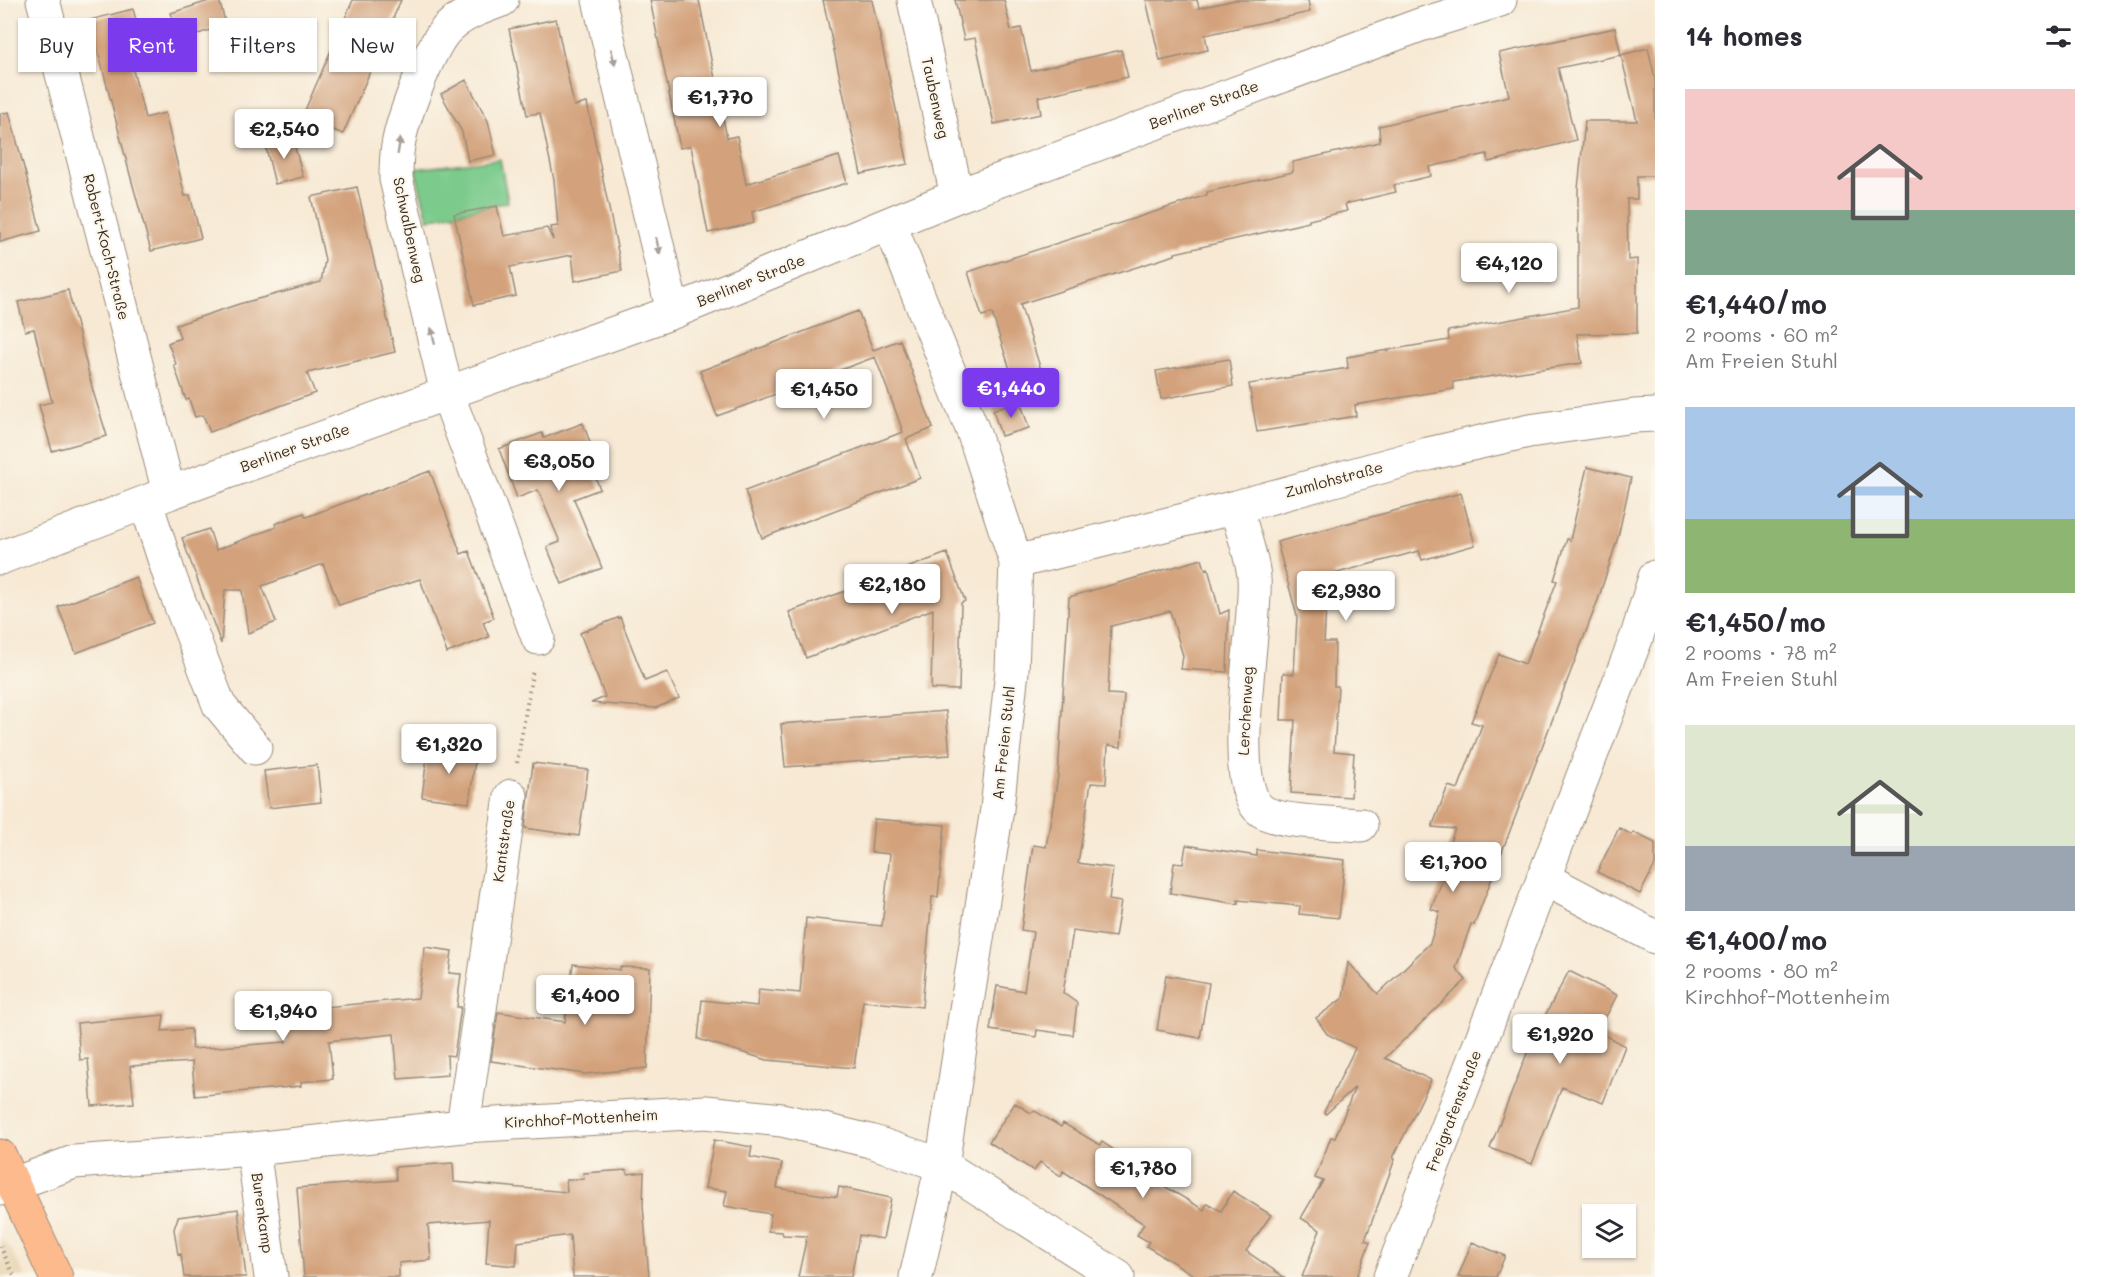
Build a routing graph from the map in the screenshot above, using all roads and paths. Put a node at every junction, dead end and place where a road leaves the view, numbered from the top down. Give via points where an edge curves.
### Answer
1 (43, 0) edge
2 (502, 0) edge
3 (599, 0) edge
4 (914, 0) edge
5 (1500, 0) edge
6 (1417, 12) edge
7 (957, 196) junction
8 (890, 225) junction
9 (673, 312) junction
10 (447, 393) junction
11 (1655, 415) edge
12 (157, 498) junction
13 (1236, 507) junction
14 (0, 558) edge
15 (1016, 562) junction
16 (1655, 577) edge
17 (538, 638) joint
18 (255, 748) dead end
19 (511, 796) joint
20 (1361, 825) dead end
21 (1543, 878) junction
22 (1655, 937) edge
23 (463, 1126) junction
24 (253, 1149) junction
25 (942, 1165) junction
26 (4, 1176) edge
27 (0, 1246) edge
28 (15, 1277) edge
29 (56, 1277) edge
30 (271, 1277) edge
31 (916, 1277) edge
32 (1118, 1277) edge
33 (1390, 1277) edge

1 - 12 street, Robert-Koch-Straße
10 -> 2 street, Schwalbenweg via 396,179 398,146 426,63 447,28 474,10
3 -> 9 street
4 - 7 street, Taubenweg
5 - 6 street, Berliner Straße
6 - 7 street, Berliner Straße
7 - 8 street, Berliner Straße
8 - 9 street, Berliner Straße
8 - 15 street, Am Freien Stuhl via 973,431
9 - 10 street, Berliner Straße
10 - 12 street, Berliner Straße
10 - 17 street
11 - 13 street, Zumlohstraße via 1529,431 1428,454
12 - 14 street, Berliner Straße
12 - 18 street, Robert-Koch-Straße via 171,580 219,705
13 - 15 street, Zumlohstraße
13 - 20 street, Lerchenweg via 1254,577 1243,740 1244,776 1252,801 1260,811 1275,817
15 - 25 street, Am Freien Stuhl via 1012,671 997,810
16 - 21 street, Freigrafenstraße via 1637,636
17 - 19 path, Kantstraße
19 - 23 street, Kantstraße
21 - 22 street
21 - 33 street, Freigrafenstraße
23 - 24 street, Kirchhof-Mottenheim
23 - 25 street, Kirchhof-Mottenheim via 706,1112 782,1120
24 - 26 street, Kirchhof-Mottenheim via 74,1162
24 - 30 street, Burenkamp
25 - 31 street, Am Freien Stuhl
25 - 32 street, Kirchhof-Mottenheim
26 - 29 main road
27 - 28 path

